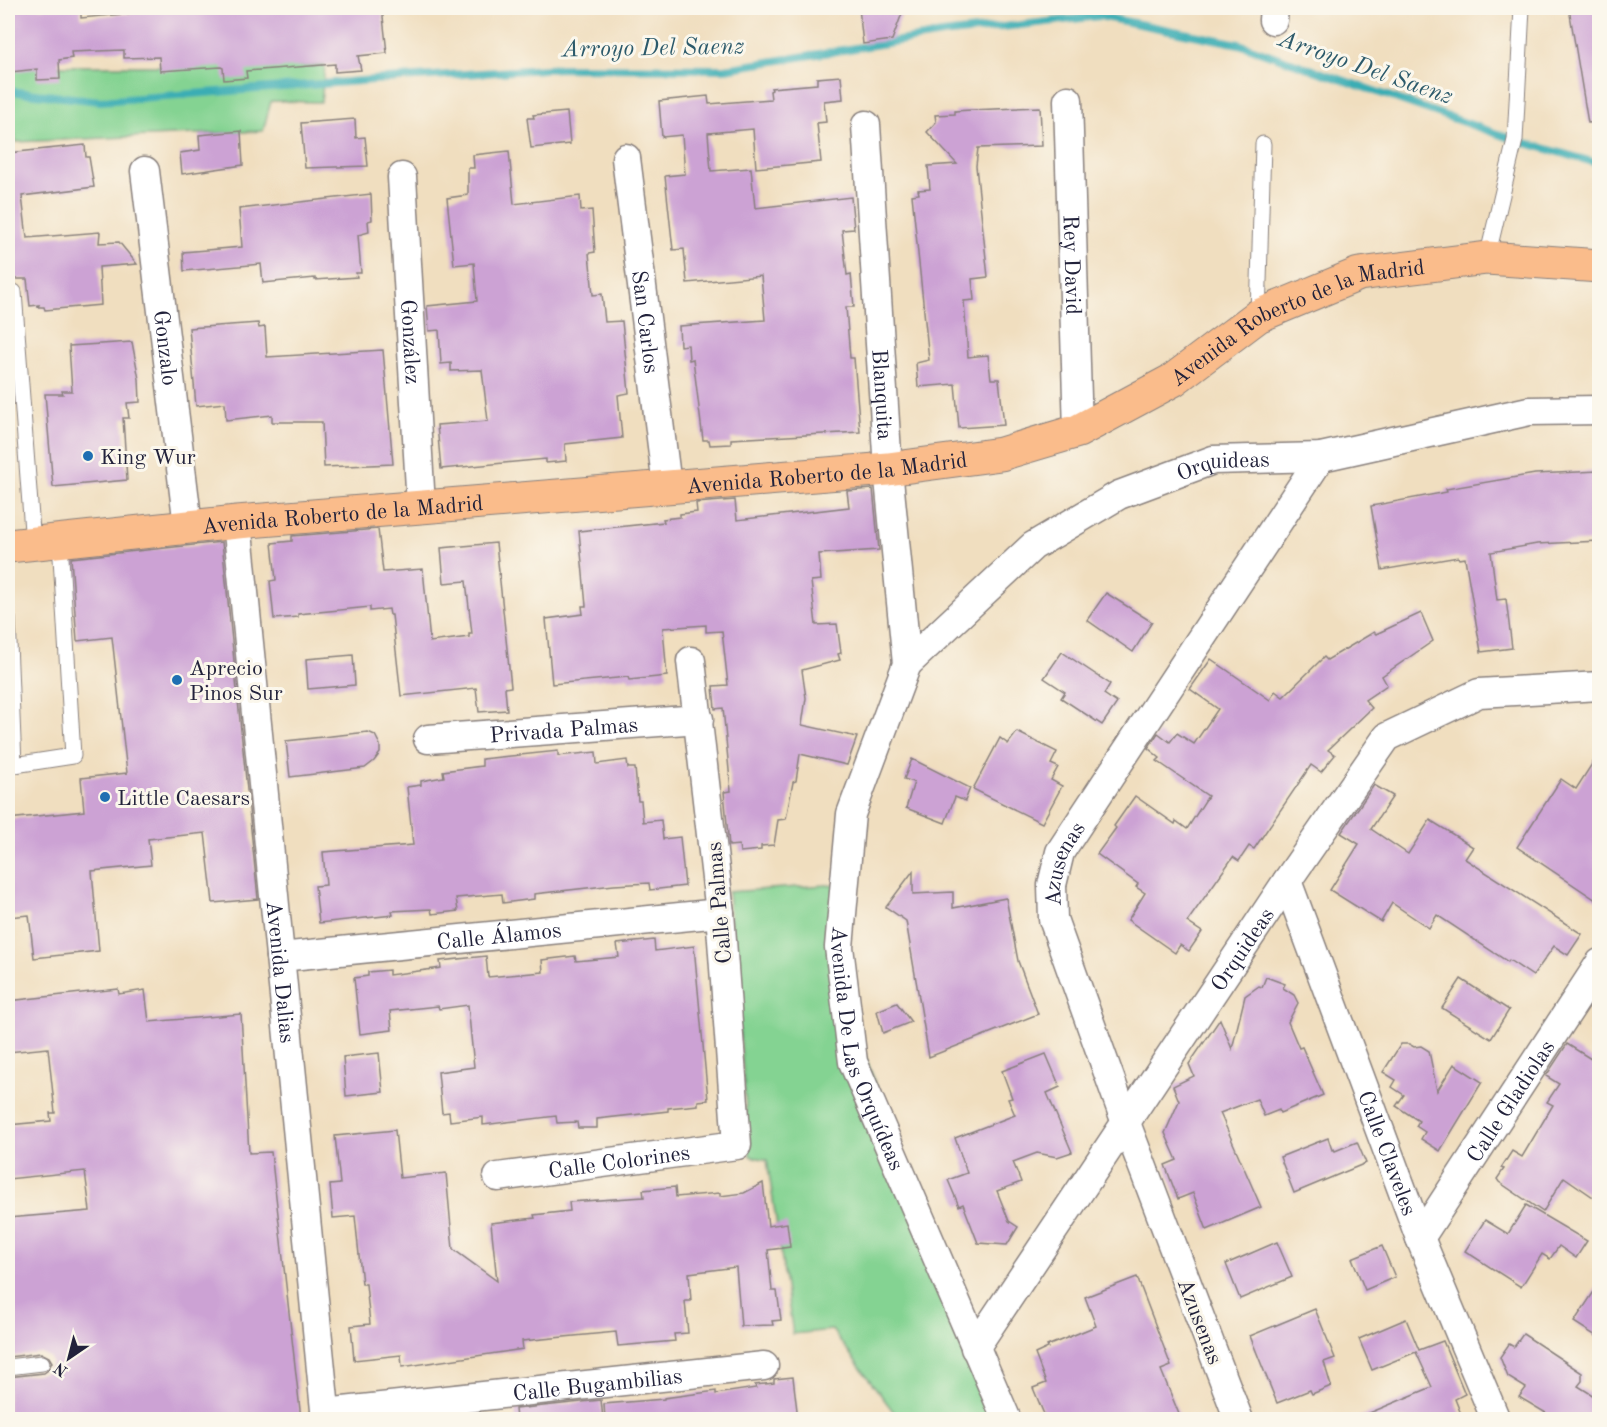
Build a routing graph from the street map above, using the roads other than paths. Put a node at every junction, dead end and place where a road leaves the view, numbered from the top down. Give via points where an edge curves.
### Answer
1 (1522, 8) edge
2 (1068, 100) dead end
3 (866, 125) dead end
4 (1263, 144) dead end
5 (626, 158) dead end
6 (146, 171) dead end
7 (402, 177) dead end
8 (1486, 258) junction
9 (1599, 266) edge
10 (14, 292) dead end
11 (1258, 316) junction
12 (13, 358) edge
13 (1599, 410) edge
14 (1077, 431) junction
15 (1321, 458) junction
16 (888, 469) junction
17 (667, 486) junction
18 (421, 506) junction
19 (237, 522) junction
20 (188, 526) junction
21 (34, 544) edge
22 (8, 618) edge
23 (691, 661) dead end
24 (907, 664) junction
25 (1599, 686) edge
26 (699, 719) junction
27 (428, 740) dead end
28 (11, 765) edge
29 (1287, 881) junction
30 (720, 913) junction
31 (280, 957) junction
32 (1599, 963) edge
33 (1126, 1123) junction
34 (737, 1145) joint
35 (498, 1177) dead end
36 (1420, 1238) junction
37 (975, 1348) junction
38 (42, 1363) dead end
39 (764, 1366) dead end
40 (8, 1367) edge
41 (325, 1416) edge
42 (1007, 1419) edge
43 (1239, 1419) edge
44 (1497, 1419) edge

1 - 8 lane via 1515,140
2 - 14 street, Rey David
3 - 16 street, Blanquita
4 - 11 lane
5 - 17 street, San Carlos
6 - 20 street, Gonzalo
7 - 18 street, González
8 - 9 main road, Avenida Roberto de la Madrid
8 - 11 main road, Avenida Roberto de la Madrid via 1359,274
10 - 12 lane
11 - 14 main road, Avenida Roberto de la Madrid via 1173,380
12 - 21 lane
13 - 15 street, Orquideas via 1529,411
14 - 16 main road, Avenida Roberto de la Madrid via 1001,454
15 - 24 street, Orquideas via 1214,460 1119,495 1033,546
15 - 33 street, Azusenas via 1060,852 1052,885 1053,920
16 - 17 main road, Avenida Roberto de la Madrid
16 - 24 street, Blanquita
17 - 18 main road, Avenida Roberto de la Madrid
18 - 19 main road, Avenida Roberto de la Madrid
19 - 20 main road, Avenida Roberto de la Madrid
19 - 31 street, Avenida Dalias
20 - 21 main road, Avenida Roberto de la Madrid
21 - 28 lane via 73,756
22 - 28 lane
23 - 26 street, Calle Palmas
24 - 37 street, Avenida De Las Orquídeas via 851,814 839,947 853,1062
25 - 29 street, Orquideas via 1479,693 1387,737
26 - 27 street, Privada Palmas
26 - 30 street, Calle Palmas
29 - 33 street, Orquideas
29 - 36 street, Calle Claveles
30 - 31 street, Calle Álamos
30 - 34 street, Calle Palmas
31 - 41 street, Avenida Dalias
32 - 36 street, Calle Gladiolas
33 - 37 street, Orquideas
33 - 43 street, Azusenas
34 - 35 street, Calle Colorines
36 - 44 street, Calle Claveles
37 - 42 street, Avenida De Las Orquídeas
38 - 40 lane
39 - 41 street, Calle Bugambilias

